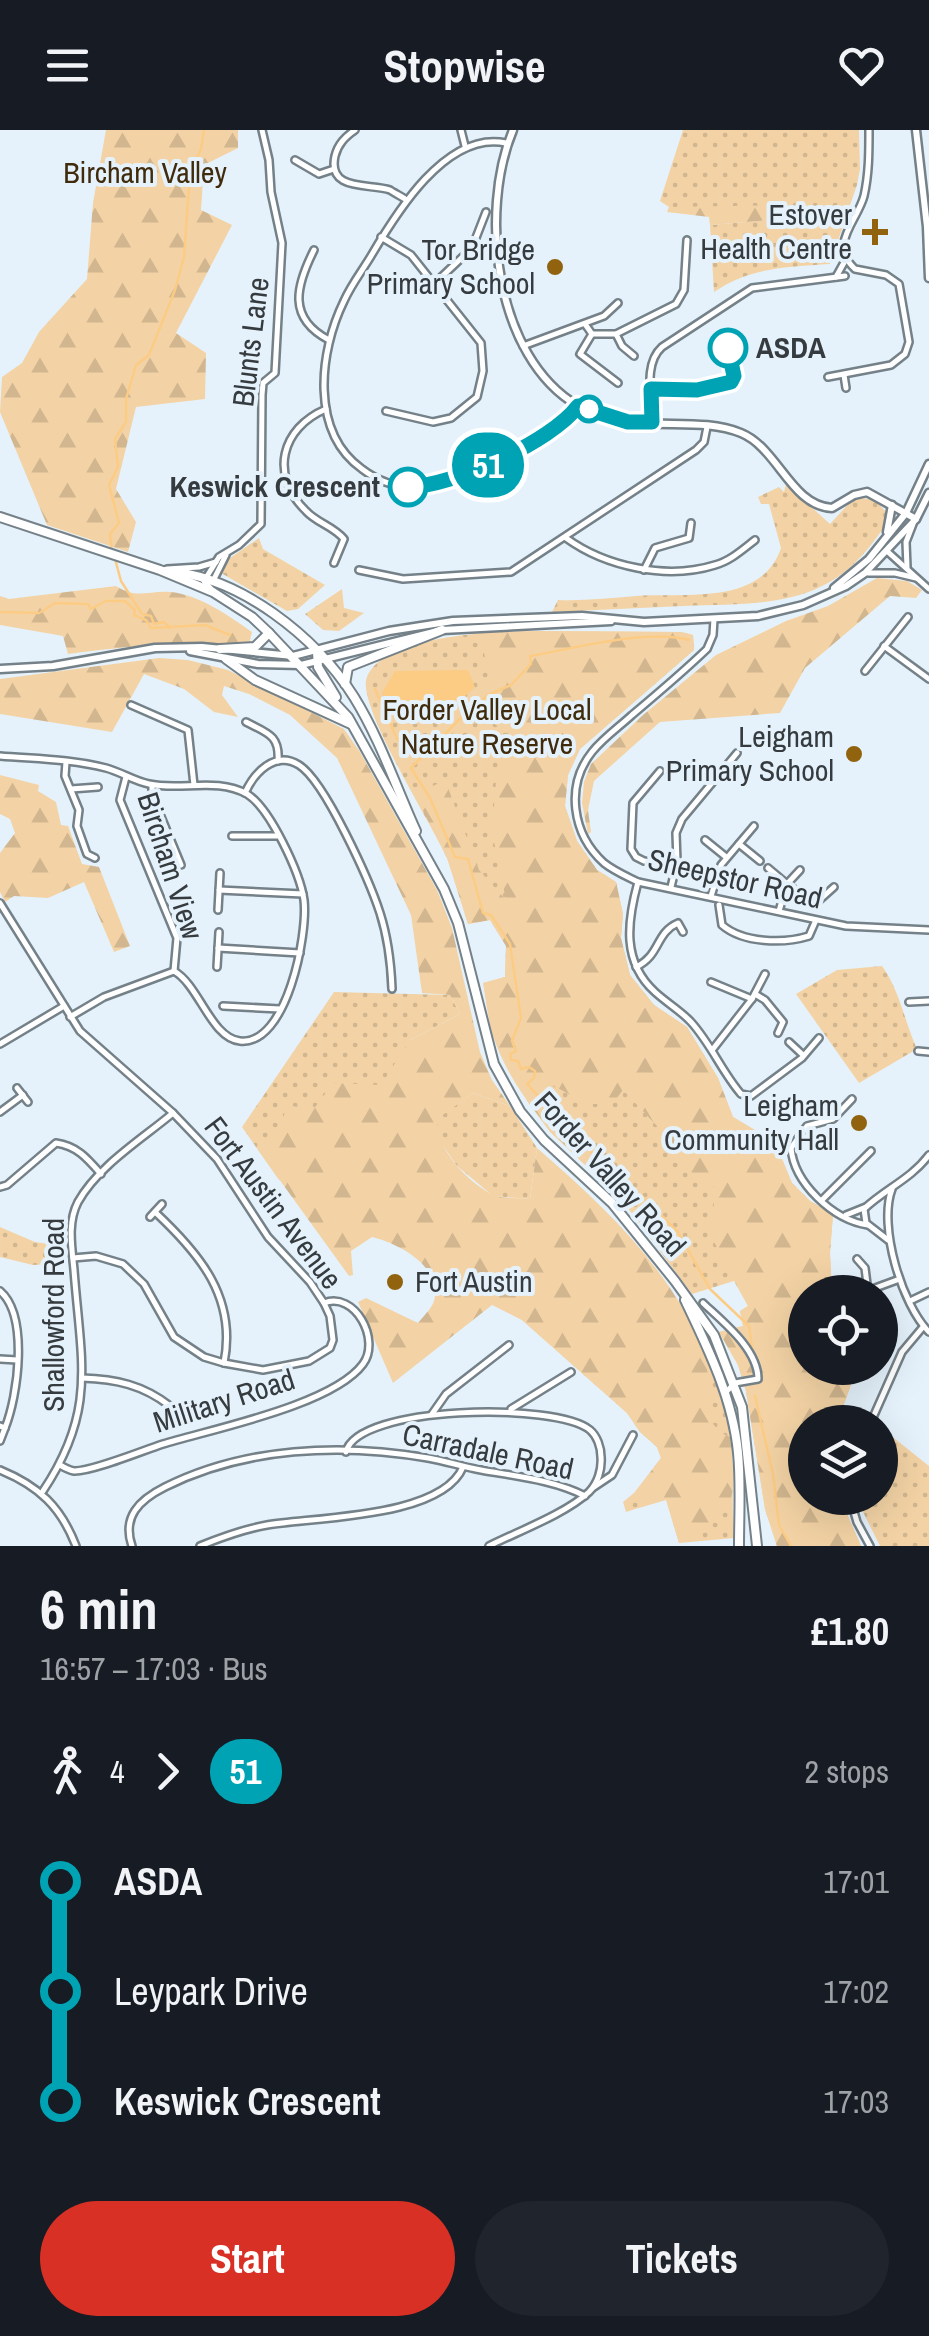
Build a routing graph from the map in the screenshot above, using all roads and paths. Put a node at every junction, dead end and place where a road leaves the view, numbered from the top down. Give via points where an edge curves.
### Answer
1 (262, 130) edge
2 (355, 130) edge
3 (461, 130) edge
4 (513, 130) edge
5 (869, 130) edge
6 (916, 130) edge
7 (506, 142) junction
8 (465, 146) junction
9 (295, 160) dead end
10 (334, 168) junction
11 (405, 199) junction
12 (486, 212) dead end
13 (928, 227) edge
14 (381, 237) junction
15 (687, 240) dead end
16 (314, 250) dead end
17 (846, 259) junction
18 (845, 276) dead end
19 (836, 278) junction
20 (929, 278) edge
21 (433, 285) junction
22 (618, 303) dead end
23 (585, 324) junction
24 (592, 334) junction
25 (616, 334) junction
26 (329, 340) junction
27 (523, 346) junction
28 (634, 356) dead end
29 (844, 375) junction
30 (828, 377) dead end
31 (618, 383) dead end
32 (846, 388) dead end
33 (578, 406) junction
34 (326, 409) junction
35 (386, 411) dead end
36 (652, 422) junction
37 (707, 427) junction
38 (929, 464) edge
39 (929, 493) edge
40 (892, 505) junction
41 (906, 513) junction
42 (0, 517) edge
43 (915, 520) junction
44 (691, 523) dead end
45 (566, 538) junction
46 (754, 540) dead end
47 (884, 542) junction
48 (228, 552) junction
49 (888, 552) junction
50 (216, 562) junction
51 (334, 563) dead end
52 (160, 570) junction
53 (359, 570) dead end
54 (644, 570) junction
55 (908, 570) junction
56 (865, 573) junction
57 (919, 578) junction
58 (210, 585) junction
59 (929, 589) edge
60 (828, 594) junction
61 (908, 617) dead end
62 (714, 619) junction
63 (612, 620) junction
64 (442, 630) junction
65 (269, 632) junction
66 (884, 646) junction
67 (184, 648) junction
68 (220, 649) junction
69 (317, 652) junction
70 (293, 656) junction
71 (226, 659) junction
72 (320, 662) junction
73 (300, 665) junction
74 (0, 669) edge
75 (866, 671) dead end
76 (929, 678) edge
77 (345, 684) junction
78 (131, 705) dead end
79 (350, 721) junction
80 (246, 722) dead end
81 (737, 753) dead end
82 (0, 756) edge
83 (66, 761) junction
84 (278, 761) junction
85 (660, 772) dead end
86 (126, 776) junction
87 (194, 784) junction
88 (152, 785) junction
89 (98, 787) dead end
90 (70, 789) junction
91 (245, 793) junction
92 (754, 826) dead end
93 (232, 836) dead end
94 (278, 836) junction
95 (705, 840) dead end
96 (739, 843) junction
97 (726, 857) junction
98 (95, 858) dead end
99 (760, 861) dead end
100 (676, 862) junction
101 (181, 864) dead end
102 (768, 868) dead end
103 (800, 870) dead end
104 (435, 872) junction
105 (220, 873) dead end
106 (638, 882) junction
107 (788, 884) junction
108 (672, 887) junction
109 (834, 887) dead end
110 (219, 890) junction
111 (303, 894) junction
112 (711, 896) junction
113 (0, 903) edge
114 (719, 906) dead end
115 (218, 910) dead end
116 (779, 912) junction
117 (816, 920) junction
118 (929, 930) edge
119 (219, 932) dead end
120 (683, 932) dead end
121 (218, 948) junction
122 (300, 953) junction
123 (217, 967) dead end
124 (636, 967) junction
125 (174, 971) junction
126 (765, 974) dead end
127 (710, 982) dead end
128 (392, 989) dead end
129 (754, 997) junction
130 (909, 1002) dead end
131 (929, 1002) edge
132 (64, 1006) junction
133 (223, 1006) dead end
134 (280, 1009) junction
135 (70, 1016) junction
136 (778, 1033) dead end
137 (819, 1038) dead end
138 (789, 1042) dead end
139 (0, 1044) edge
140 (712, 1050) junction
141 (918, 1050) dead end
142 (929, 1052) edge
143 (804, 1056) junction
144 (17, 1088) dead end
145 (852, 1099) dead end
146 (0, 1112) edge
147 (173, 1112) junction
148 (871, 1150) dead end
149 (929, 1155) edge
150 (101, 1174) junction
151 (0, 1187) edge
152 (892, 1189) junction
153 (822, 1200) junction
154 (162, 1204) dead end
155 (868, 1205) junction
156 (887, 1209) junction
157 (846, 1216) junction
158 (888, 1217) junction
159 (871, 1226) junction
160 (890, 1242) junction
161 (73, 1258) junction
162 (858, 1259) dead end
163 (866, 1275) edge
164 (899, 1279) joint
165 (675, 1281) junction
166 (0, 1292) edge
167 (929, 1292) edge
168 (910, 1301) junction
169 (324, 1303) junction
170 (703, 1303) dead end
171 (926, 1330) edge
172 (509, 1345) dead end
173 (0, 1360) edge
174 (18, 1360) junction
175 (224, 1364) junction
176 (570, 1372) dead end
177 (82, 1378) junction
178 (735, 1383) junction
179 (725, 1393) junction
180 (522, 1402) junction
181 (879, 1405) edge
182 (170, 1406) dead end
183 (508, 1411) junction
184 (432, 1414) junction
185 (524, 1414) junction
186 (2, 1428) edge
187 (633, 1435) dead end
188 (0, 1442) edge
189 (346, 1452) junction
190 (60, 1465) junction
191 (463, 1466) junction
192 (0, 1470) edge
193 (600, 1471) junction
194 (612, 1474) junction
195 (594, 1487) junction
196 (43, 1492) junction
197 (585, 1496) junction
198 (855, 1515) edge
199 (76, 1546) edge
200 (132, 1546) edge
201 (200, 1546) edge
202 (489, 1546) edge
203 (738, 1546) edge
204 (757, 1546) edge
205 (870, 1546) edge

1 - 48 street, Blunts Lane via 282,244 275,373 263,383 261,524
2 - 10 street via 340,144
3 - 8 street
4 - 7 main road
5 - 17 street via 863,200 844,238
6 - 13 main road
7 - 8 street
7 - 27 main road via 498,254
8 - 11 street via 421,178
9 - 10 street via 320,174
10 - 11 street via 345,183
11 - 14 street
12 - 21 street via 472,248
13 - 20 main road
14 - 21 street via 412,255
14 - 26 street
15 - 25 street via 684,290 676,304
16 - 26 street via 301,278 300,310 312,331
17 - 19 street
17 - 29 street via 855,270 899,284 908,342 896,362
18 - 19 street
19 - 36 street via 752,288 662,346 650,365
21 - 35 street via 481,344 482,382 470,404 451,418 434,422
22 - 23 street
23 - 24 street
23 - 27 street
24 - 25 street
24 - 31 street via 580,354
25 - 28 street
26 - 34 street
27 - 33 main road
29 - 30 street
29 - 32 street
33 - 34 street via 561,426 468,475 405,488 355,464 338,444
33 - 36 main road via 628,422
34 - 51 street via 296,428 284,462 300,505 344,539
36 - 37 main road
37 - 40 main road via 752,439 818,506 832,508 866,492
37 - 45 street via 696,450
38 - 41 main road
39 - 43 main road
40 - 41 main road
40 - 47 main road
41 - 43 main road
41 - 47 main road
42 - 52 main road
43 - 49 main road
43 - 55 street via 906,542
44 - 54 street via 689,538 655,548
45 - 53 street via 497,575 397,579
45 - 54 street via 608,562
46 - 54 street via 713,566
47 - 49 main road
47 - 60 main road
48 - 50 street, Blunts Lane
48 - 58 street
49 - 55 street
49 - 56 main road
50 - 52 street
50 - 58 street, Blunts Lane
52 - 58 main road
52 - 58 main road
55 - 57 street
56 - 57 street
56 - 60 main road
57 - 59 street
58 - 65 main road, Forder Valley Road
58 - 69 main road via 244,595
60 - 62 main road via 758,616
61 - 66 street
62 - 63 main road
62 - 106 street, Sheepstor Road via 707,649 596,748 578,780 575,805 586,840 607,865
63 - 64 main road
63 - 69 main road via 453,621
64 - 72 main road
64 - 77 main road via 348,666
65 - 68 main road via 255,647
65 - 70 main road, Forder Valley Road
66 - 75 street
66 - 76 street
67 - 68 main road
67 - 71 main road
67 - 74 main road
68 - 70 main road
69 - 70 main road
69 - 72 main road
70 - 73 main road, Forder Valley Road
71 - 73 main road
71 - 79 main road via 255,680
72 - 73 main road
72 - 77 main road, Forder Valley Road
72 - 79 main road
73 - 79 main road, Forder Valley Road
77 - 104 main road, Forder Valley Road
78 - 87 street via 188,730
79 - 104 main road, Forder Valley Road
80 - 84 street via 274,736
81 - 100 street via 682,819
82 - 83 street
83 - 86 street
83 - 90 street
84 - 91 street via 261,768
84 - 128 street via 303,767 354,851 386,932
85 - 100 street via 634,803 632,849 644,861
86 - 88 street
86 - 125 street, Bircham View via 120,800 177,938
87 - 88 street
87 - 91 street
88 - 101 street
89 - 90 street
90 - 98 street via 87,854
91 - 94 street
92 - 96 street
93 - 94 street
94 - 111 street
95 - 97 street
96 - 97 street
96 - 99 street
97 - 112 street
100 - 108 street
102 - 107 street
103 - 107 street
104 - 165 main road, Forder Valley Road via 458,922 494,1064 520,1110 612,1203
105 - 110 street
106 - 108 street, Sheepstor Road
106 - 124 street via 628,935
107 - 109 street via 815,904
107 - 116 street
108 - 112 street, Sheepstor Road
110 - 111 street
110 - 115 street
111 - 122 street
112 - 116 street, Sheepstor Road
113 - 132 street, Fort Austin Avenue
114 - 117 street via 730,932 771,941 809,936
116 - 117 street, Sheepstor Road
117 - 118 street, Sheepstor Road
119 - 121 street
120 - 124 street via 678,923 670,926 652,958
121 - 122 street
121 - 123 street
122 - 134 street
124 - 140 street
125 - 134 street via 231,1039 264,1034
125 - 135 street
126 - 129 street
127 - 129 street
129 - 136 street via 783,1022
129 - 140 street
130 - 131 street
132 - 135 street, Fort Austin Avenue
132 - 139 street
133 - 134 street
135 - 147 street, Fort Austin Avenue
137 - 143 street
138 - 143 street
140 - 143 street via 746,1096
141 - 142 street
144 - 146 street via 25,1099
145 - 153 street via 834,1119 807,1126 791,1148 801,1179
147 - 150 street, Shallowford Road
147 - 169 street, Fort Austin Avenue via 217,1159 268,1237
148 - 153 street
149 - 152 street
150 - 151 street via 86,1156 56,1143
150 - 161 street, Shallowford Road via 76,1205
152 - 155 street
152 - 156 street
153 - 157 street
154 - 175 street via 153,1214 202,1261 219,1291 228,1330
155 - 156 street
155 - 157 street
155 - 159 street via 863,1216
156 - 158 street
157 - 159 street
158 - 159 street via 882,1226
158 - 160 street
159 - 160 street
160 - 164 street
161 - 175 street, Fort Austin Avenue via 123,1264 144,1284 174,1337
161 - 177 street, Shallowford Road
162 - 163 street
164 - 168 street
165 - 178 main road, Forder Valley Road via 714,1335
165 - 179 main road, Forder Valley Road
166 - 174 street via 13,1308
167 - 168 street
168 - 171 street
169 - 175 street, Fort Austin Avenue via 334,1340 321,1356 263,1370
169 - 190 street, Military Road via 350,1308 368,1333 364,1364 344,1380 263,1418 79,1471
170 - 178 street via 738,1336 759,1372 758,1379
171 - 181 street via 902,1352
172 - 184 street via 446,1394
173 - 174 street
174 - 186 street via 15,1397
176 - 180 street
177 - 182 street via 122,1381
177 - 190 street, Shallowford Road via 80,1414
178 - 179 street
178 - 204 main road, Forder Valley Road
179 - 203 main road, Forder Valley Road via 738,1453
180 - 183 street
180 - 185 street
183 - 184 street
183 - 185 street
184 - 189 street via 365,1432
185 - 193 street via 592,1432 602,1455
186 - 188 street
187 - 194 street
189 - 191 street, Carradale Road
189 - 200 street, Carradale Road via 260,1456 180,1480 132,1512
190 - 196 street, Shallowford Road
191 - 197 street, Carradale Road
191 - 201 street via 458,1478 406,1506 262,1526
192 - 196 street
193 - 194 street
193 - 195 street
194 - 195 street
195 - 197 street
196 - 199 street
197 - 202 street
198 - 205 street

